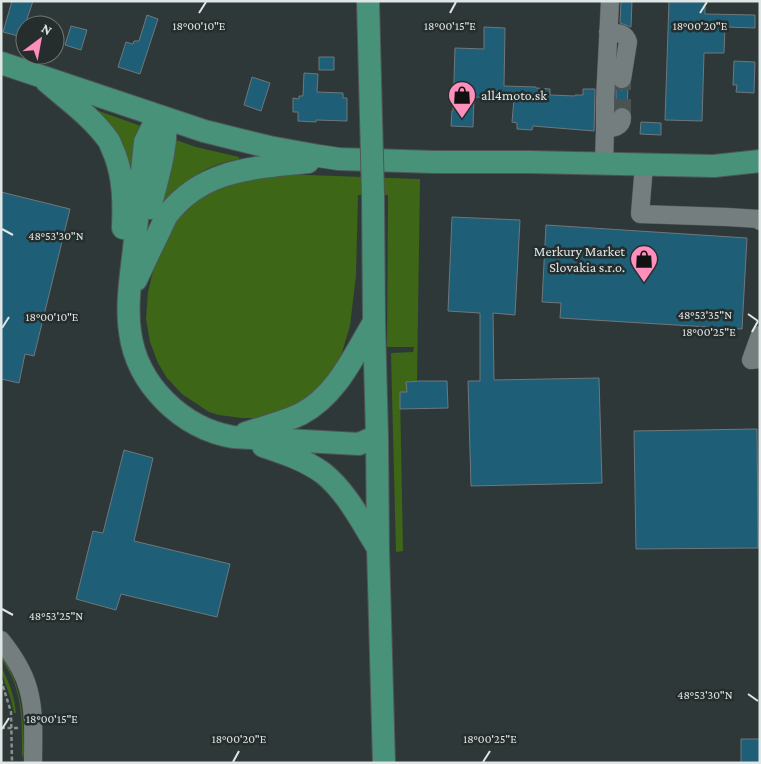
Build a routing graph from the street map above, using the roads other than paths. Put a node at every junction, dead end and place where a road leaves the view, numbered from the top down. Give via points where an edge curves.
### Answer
1 (368, 1) edge
2 (610, 1) edge
3 (608, 32) junction
4 (1, 63) edge
5 (41, 76) junction
6 (622, 79) tunnel mouth
7 (622, 117) dead end
8 (165, 118) junction
9 (606, 129) junction
10 (339, 159) junction
11 (760, 161) edge
12 (604, 164) junction
13 (644, 165) junction
14 (760, 220) edge
15 (129, 294) junction
16 (374, 322) junction
17 (760, 335) edge
18 (760, 359) edge
19 (377, 436) junction
20 (233, 437) junction
21 (378, 548) junction
22 (1, 640) edge
23 (33, 763) edge
24 (384, 763) edge

1 - 16 main road, bridge
2 - 3 lane
3 - 6 lane via 623,34 628,42
3 - 9 lane
4 - 5 main road
5 - 8 main road
5 - 15 main road via 92,121 110,142 122,184 123,251
7 - 9 lane via 620,125
8 - 10 main road via 251,143
8 - 15 main road via 152,128 145,142
9 - 12 lane
10 - 12 main road
10 - 15 main road via 245,169 203,183 167,215
11 - 13 main road via 714,166
12 - 13 main road
13 - 14 lane via 640,214
15 - 20 main road via 133,347 151,385 168,404 194,423
16 - 19 main road
16 - 20 main road via 344,373 324,397 296,416
17 - 18 lane via 751,360
19 - 20 main road via 358,427
19 - 21 main road
20 - 21 main road via 306,462 323,474 349,503
21 - 24 main road
22 - 23 lane via 14,657 28,687

